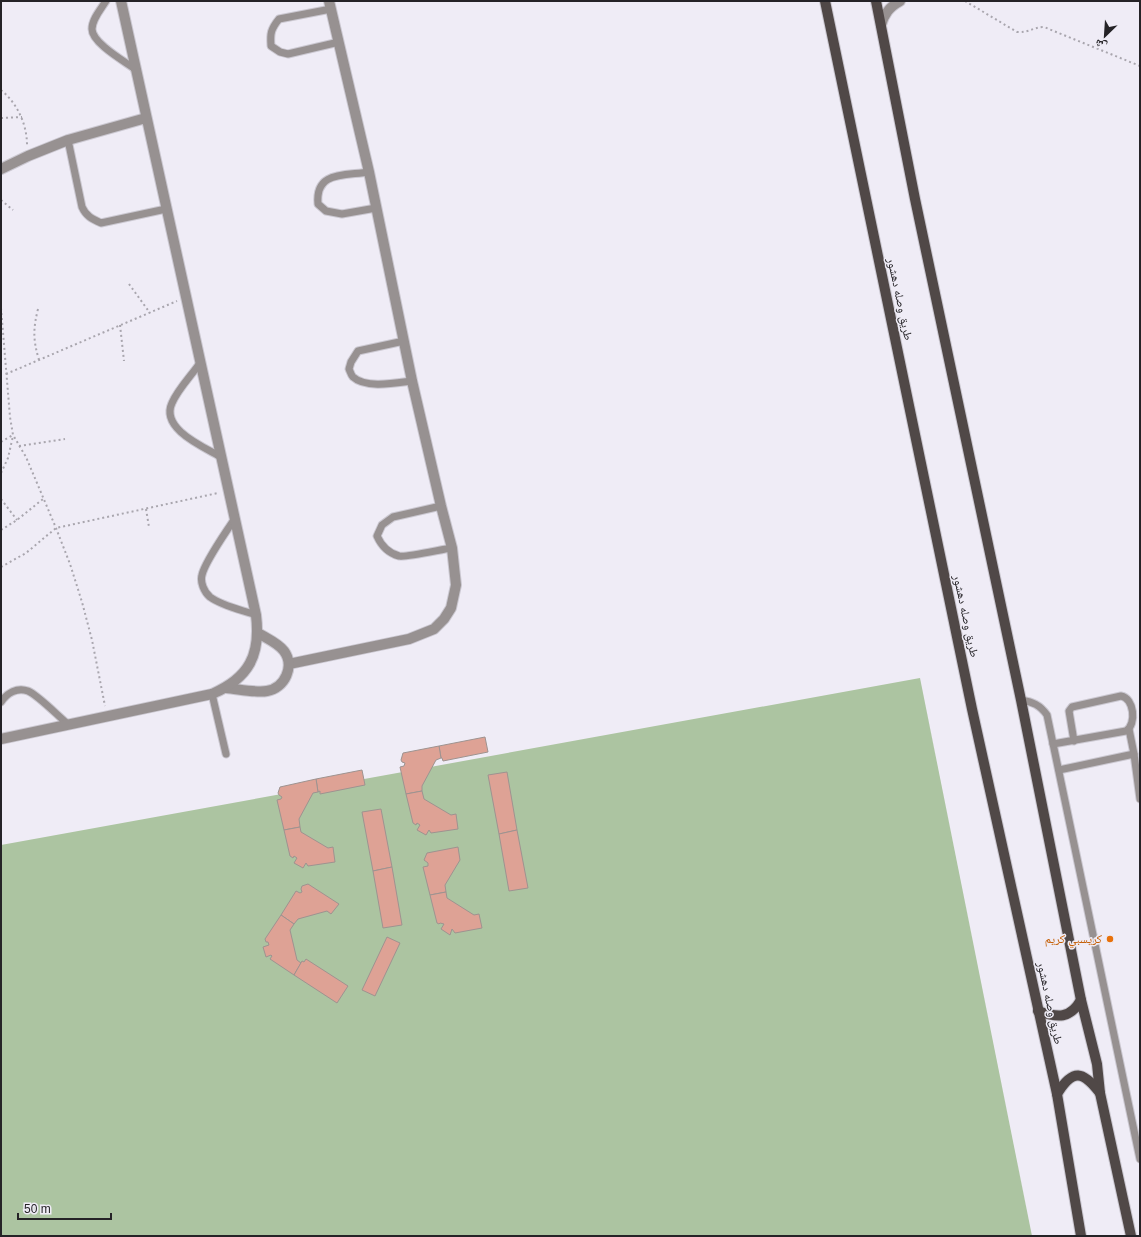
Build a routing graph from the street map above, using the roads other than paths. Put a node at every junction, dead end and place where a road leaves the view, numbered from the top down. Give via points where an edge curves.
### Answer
1 (106, 1) edge
2 (121, 1) edge
3 (824, 1) edge
4 (876, 1) edge
5 (900, 1) edge
6 (330, 5) edge
7 (881, 25) junction
8 (339, 42) junction
9 (135, 69) junction
10 (146, 118) junction
11 (68, 140) junction
12 (1, 169) edge
13 (369, 172) junction
14 (376, 208) junction
15 (166, 209) junction
16 (404, 341) junction
17 (200, 363) junction
18 (412, 381) junction
19 (221, 457) junction
20 (441, 506) junction
21 (235, 518) junction
22 (452, 548) junction
23 (256, 615) junction
24 (258, 633) junction
25 (289, 664) junction
26 (226, 688) junction
27 (212, 694) junction
28 (1021, 700) junction
29 (1, 702) edge
30 (69, 725) junction
31 (1129, 729) junction
32 (1, 738) edge
33 (1074, 741) junction
34 (1053, 744) junction
35 (226, 754) dead end
36 (1134, 754) junction
37 (1058, 770) junction
38 (1140, 799) edge
39 (1081, 1000) junction
40 (1038, 1011) junction
41 (1100, 1093) junction
42 (1057, 1094) junction
43 (1140, 1159) edge
44 (1081, 1236) edge
45 (1130, 1236) edge

1 - 9 lane via 94,20 94,37
2 - 9 street
3 - 40 main road, طريق وصله دهشور
4 - 7 main road
5 - 7 street via 889,8 883,16
6 - 8 street
6 - 8 lane via 279,19 272,28 271,46 288,54
7 - 28 main road via 916,206
8 - 13 street
9 - 10 street
10 - 11 street
10 - 15 street
11 - 12 street
11 - 15 lane via 82,207 91,218 101,223
13 - 14 street
13 - 14 lane via 330,178 321,184 318,204 326,212 342,214
14 - 16 street
15 - 17 street
16 - 18 street
16 - 18 lane via 358,351 349,369 353,377 375,385
17 - 19 street
17 - 19 lane via 171,405 170,417 175,428 185,436
18 - 20 street
19 - 21 street
20 - 22 street
20 - 22 lane via 392,517 382,525 377,536 386,550 400,556
21 - 23 street
21 - 23 lane via 206,565 202,575 203,587 209,596 219,602
22 - 25 street via 456,585 451,608 444,620 434,629 409,639
23 - 24 street
24 - 25 street via 283,649
24 - 26 street via 256,649 250,664 239,678
25 - 26 street via 285,679 273,690 265,692
26 - 27 street
27 - 30 street
27 - 35 lane
28 - 34 lane via 1035,703 1043,709
28 - 39 main road
29 - 30 lane via 5,695 16,690 27,691
30 - 32 street
31 - 33 lane
31 - 33 lane via 1133,721 1130,701 1118,697 1070,708
31 - 36 lane
33 - 34 lane
34 - 37 lane
36 - 37 lane
36 - 38 lane
37 - 43 lane
39 - 40 main road via 1069,1014 1062,1016
39 - 41 main road via 1098,1064
40 - 42 main road, طريق وصله دهشور
41 - 42 main road via 1091,1082 1076,1075 1068,1078
41 - 45 main road
42 - 44 main road, طريق وصله دهشور

